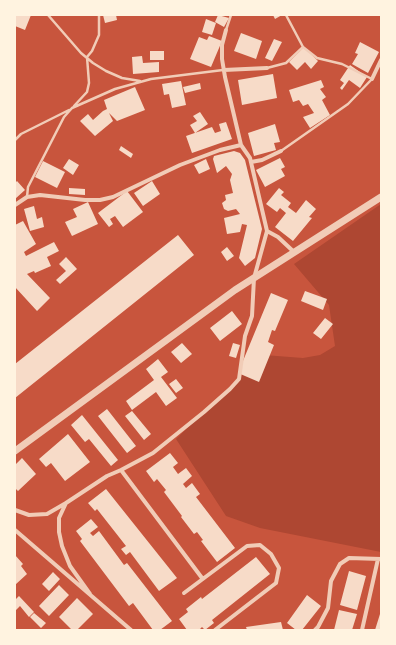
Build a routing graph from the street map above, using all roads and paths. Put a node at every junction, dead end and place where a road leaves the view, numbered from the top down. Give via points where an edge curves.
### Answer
1 (48, 15) edge
2 (99, 15) edge
3 (231, 15) edge
4 (286, 15) edge
5 (226, 30) joint
6 (303, 47) junction
7 (87, 57) junction
8 (381, 60) edge
9 (266, 68) joint
10 (224, 70) junction
11 (372, 78) junction
12 (142, 82) junction
13 (72, 108) junction
14 (15, 140) edge
15 (241, 145) junction
16 (281, 151) joint
17 (251, 162) junction
18 (28, 197) junction
19 (381, 197) edge
20 (15, 205) edge
21 (267, 230) junction
22 (294, 252) junction
23 (254, 278) junction
24 (15, 451) edge
25 (121, 470) junction
26 (66, 503) junction
27 (15, 510) edge
28 (15, 530) edge
29 (379, 559) edge
30 (202, 578) junction
31 (184, 593) dead end
32 (90, 594) junction
33 (131, 630) edge
34 (215, 630) edge
35 (315, 630) edge
36 (362, 630) edge

1 - 7 lane
2 - 7 lane via 99,35
3 - 5 lane
4 - 6 lane
5 - 10 street via 222,45
6 - 9 lane via 286,63
6 - 11 lane via 317,58 342,64
7 - 12 lane via 111,74
7 - 13 lane via 87,92
8 - 11 street
9 - 10 street
10 - 12 lane
10 - 15 street
11 - 16 lane via 348,104
12 - 13 lane via 115,88
13 - 14 lane via 21,134
13 - 18 lane via 64,117 28,187
15 - 17 street
15 - 18 street via 180,165 113,197 100,200 40,195
16 - 17 street
17 - 21 street
18 - 20 street
19 - 22 street
21 - 22 street
21 - 23 street
22 - 23 street
23 - 24 street
23 - 25 street via 252,316 245,336 239,379 153,452
25 - 26 street via 107,476
25 - 30 street
26 - 27 street via 47,514 29,515
26 - 32 street via 60,518 62,546 70,566
28 - 32 street
29 - 35 street via 349,558 340,564 331,581 328,608
29 - 36 street
30 - 31 street
30 - 34 street via 247,546 260,545 279,568 276,583
32 - 33 street

